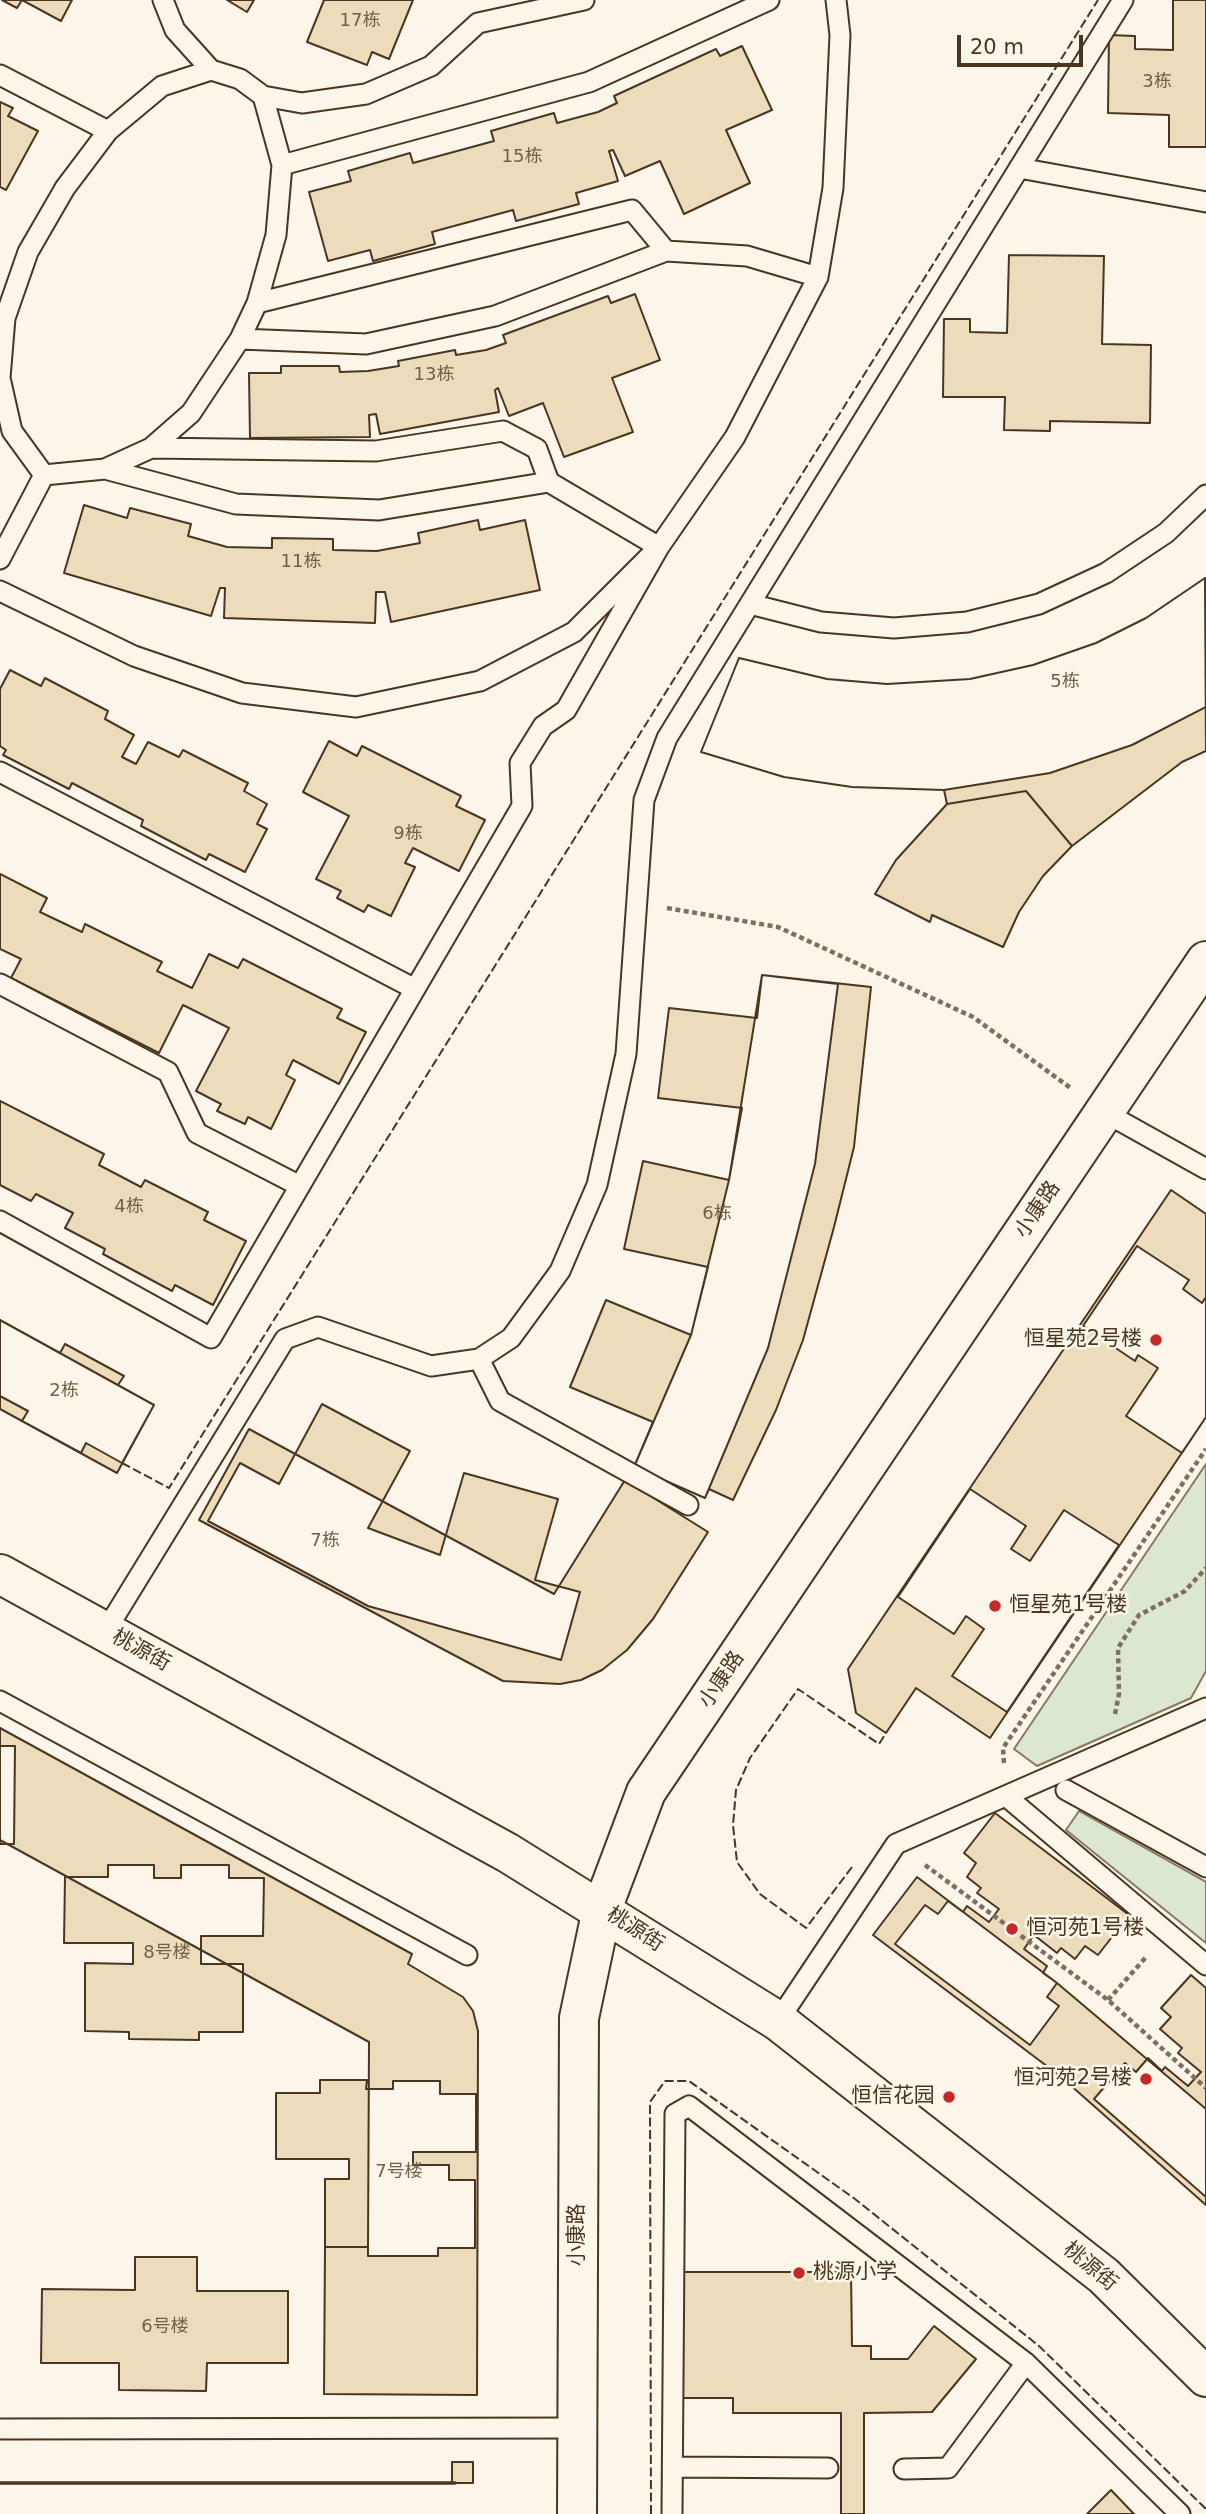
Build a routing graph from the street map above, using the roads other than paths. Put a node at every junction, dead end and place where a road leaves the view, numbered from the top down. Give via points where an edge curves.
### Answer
1 (163, 0) edge
2 (584, 0) edge
3 (769, 0) edge
4 (836, 0) edge
5 (1123, 0) edge
6 (211, 70) junction
7 (0, 75) edge
8 (263, 96) junction
9 (108, 131) junction
10 (282, 165) junction
11 (1019, 168) junction
12 (1206, 202) edge
13 (666, 251) junction
14 (818, 277) junction
15 (257, 303) junction
16 (2, 317) edge
17 (240, 339) junction
18 (0, 378) edge
19 (151, 448) junction
20 (105, 469) junction
21 (44, 475) junction
22 (549, 482) junction
23 (1206, 495) edge
24 (659, 547) junction
25 (0, 559) edge
26 (0, 591) edge
27 (750, 604) junction
28 (0, 772) edge
29 (1206, 961) edge
30 (0, 984) edge
31 (415, 989) junction
32 (1104, 1112) junction
33 (1206, 1169) edge
34 (300, 1186) junction
35 (0, 1220) edge
36 (479, 1359) junction
37 (688, 1505) dead end
38 (0, 1574) edge
39 (104, 1632) junction
40 (0, 1701) edge
41 (1206, 1708) edge
42 (1066, 1790) dead end
43 (1007, 1797) junction
44 (1206, 1867) edge
45 (602, 1909) junction
46 (467, 1955) dead end
47 (1206, 1965) edge
48 (778, 2021) junction
49 (1026, 2363) junction
50 (1206, 2377) edge
51 (0, 2428) edge
52 (577, 2428) junction
53 (673, 2467) junction
54 (828, 2468) dead end
55 (904, 2469) dead end
56 (577, 2514) edge
57 (672, 2514) edge
58 (1180, 2514) edge

1 - 6 lane via 175,30
2 - 8 lane via 478,23 431,66 366,93 302,103
3 - 10 lane via 589,82
4 - 14 lane via 840,35 835,164
5 - 11 lane
6 - 8 lane via 240,79
6 - 9 lane via 162,86
7 - 9 lane
8 - 10 lane
9 - 16 lane via 65,188 28,252
10 - 15 lane via 276,234
11 - 12 lane
11 - 27 lane
13 - 14 lane via 747,256
13 - 15 lane via 632,210
13 - 17 lane via 495,316 366,344
14 - 24 lane via 735,437
15 - 17 lane
16 - 18 lane
17 - 19 lane via 191,414
18 - 21 lane via 12,431
19 - 20 lane
19 - 22 lane via 376,451 503,431 537,449
20 - 21 lane
20 - 22 lane via 236,504 379,510
21 - 25 lane
22 - 24 lane
23 - 27 lane via 1166,533 1106,573 1039,604 967,622 894,628 821,622
24 - 26 lane via 574,632 480,681 356,707 242,693 134,656
24 - 31 lane via 566,710 543,726 520,763 522,806
27 - 36 lane via 667,738 644,800 626,1054 597,1185 560,1271 511,1338
28 - 31 lane
29 - 32 street, 小康路
30 - 34 lane via 168,1072 197,1133
31 - 34 lane
32 - 33 lane
32 - 45 street, 小康路 via 646,1792
34 - 35 lane via 211,1338
36 - 37 lane via 500,1401
36 - 39 lane via 431,1366 318,1327 285,1339
38 - 39 street, 桃源街
39 - 45 street, 桃源街 via 496,1846
40 - 46 lane
41 - 43 lane
42 - 44 lane
43 - 47 lane
43 - 48 lane via 896,1844
45 - 48 street, 桃源街
45 - 52 street, 小康路 via 579,2018
48 - 50 street, 桃源街 via 1104,2276
49 - 53 lane via 689,2106 675,2114
49 - 55 lane via 947,2468
49 - 58 lane
51 - 52 lane
52 - 56 street, 小康路
53 - 54 lane
53 - 57 lane

